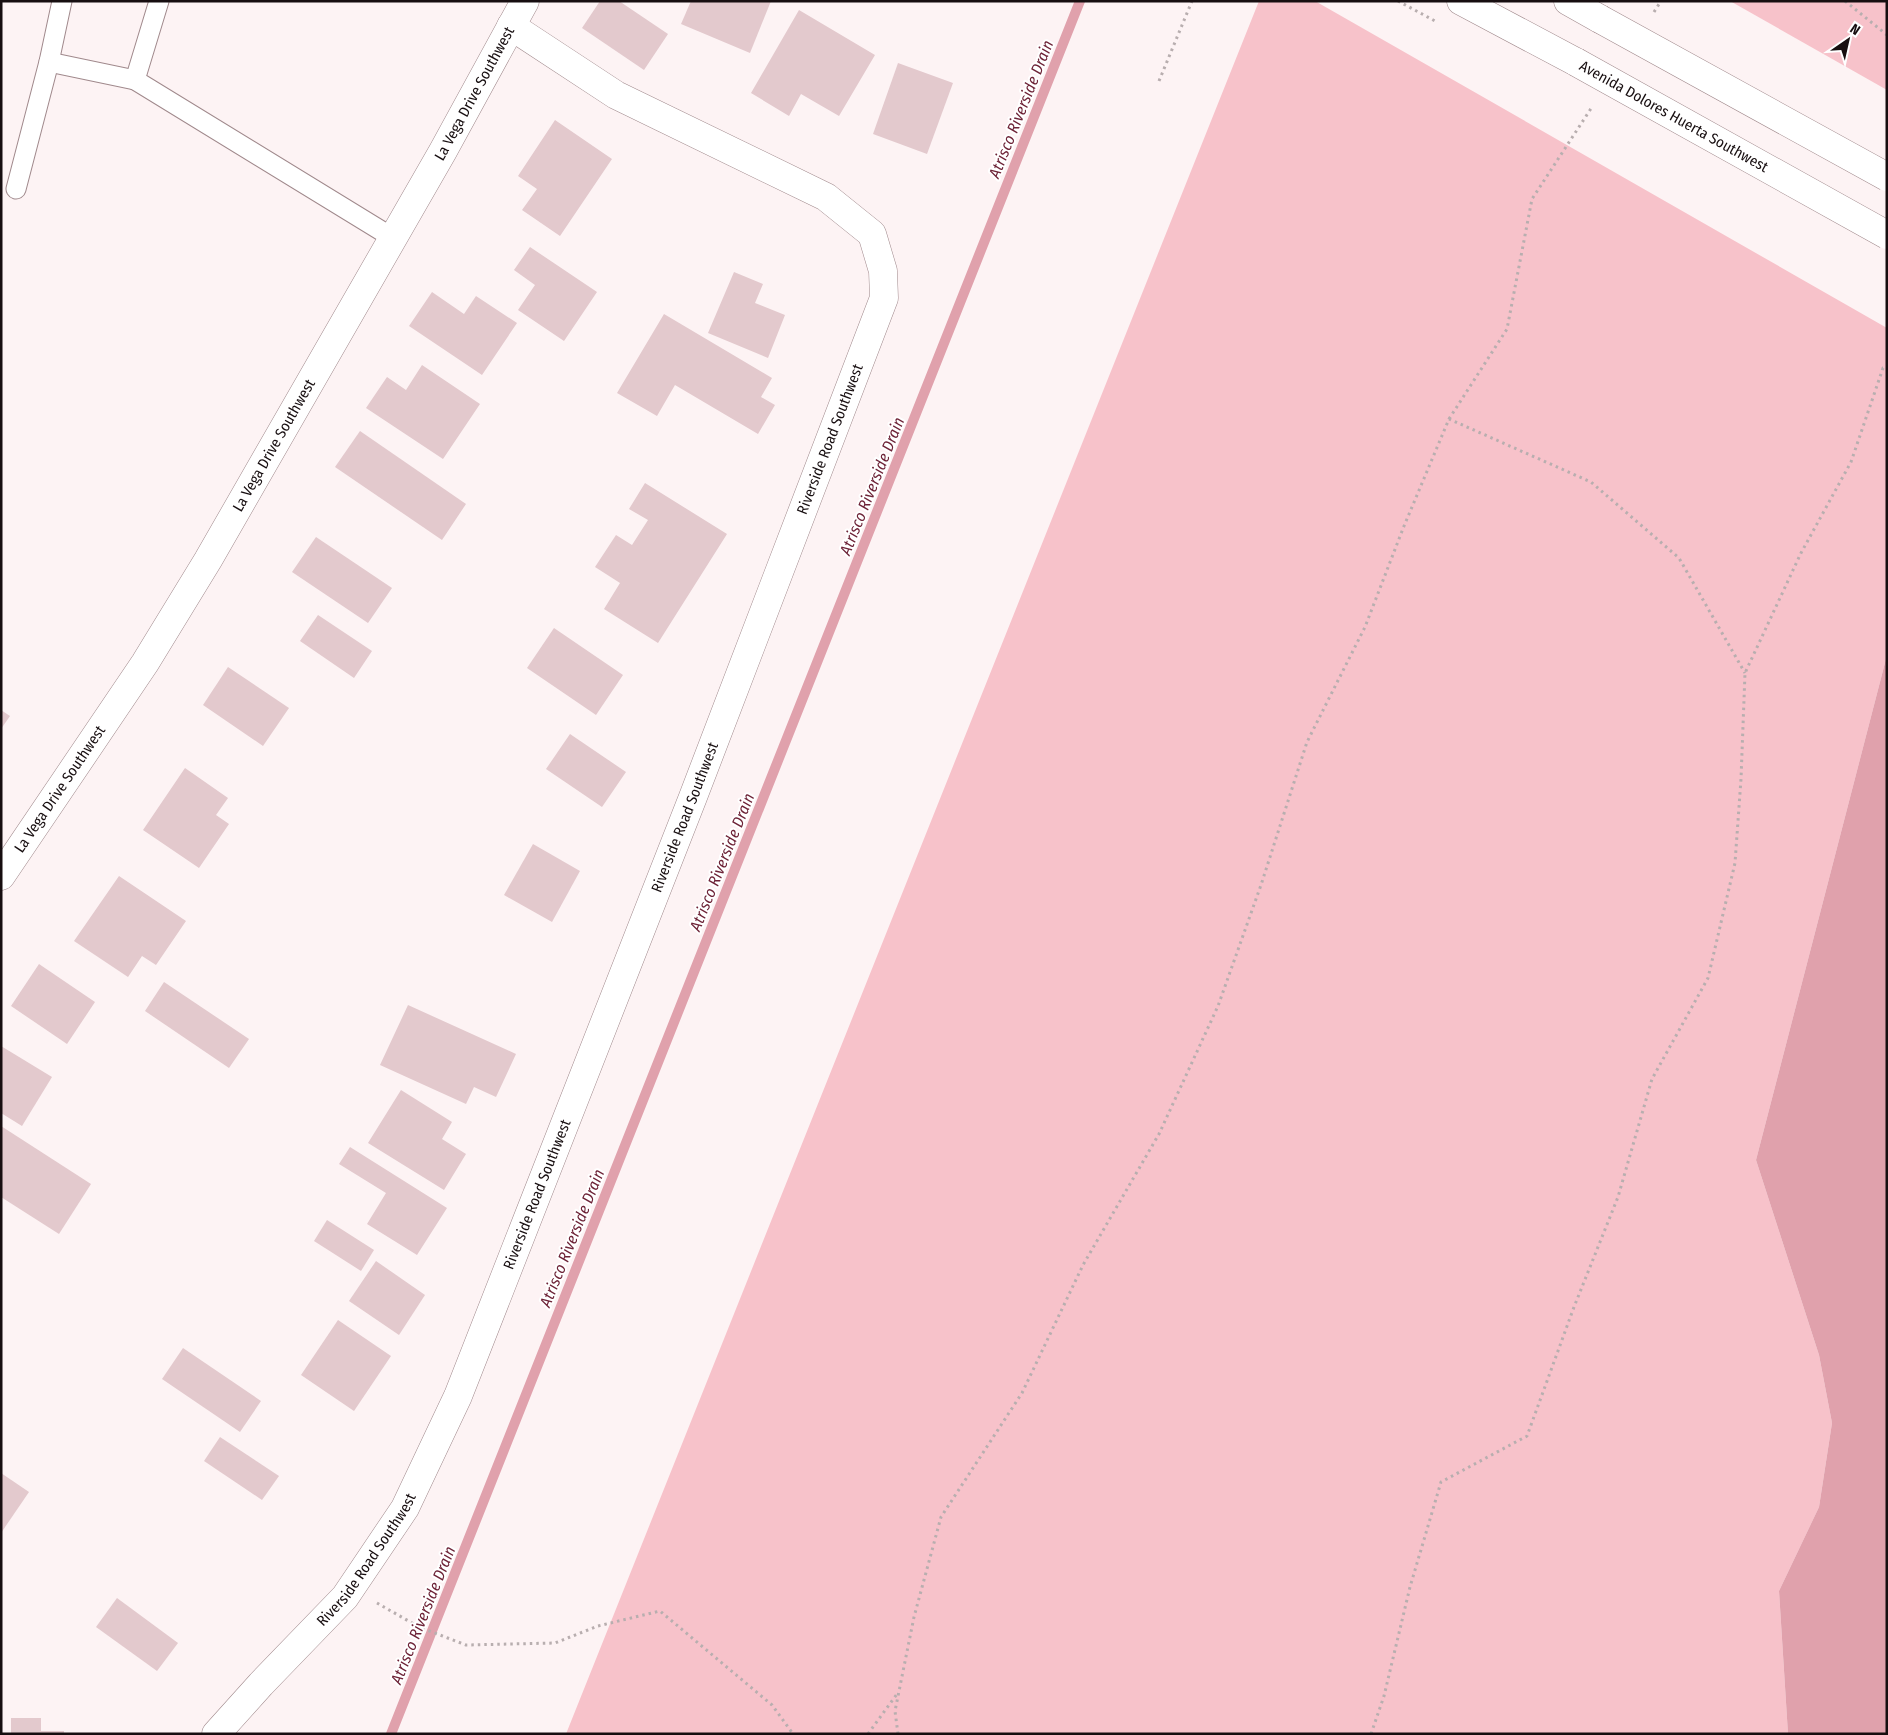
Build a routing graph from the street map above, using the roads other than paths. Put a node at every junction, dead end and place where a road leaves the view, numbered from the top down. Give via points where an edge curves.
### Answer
1 (62, 1) edge
2 (159, 1) edge
3 (525, 1) edge
4 (1461, 1) edge
5 (1568, 1) edge
6 (511, 26) junction
7 (49, 62) junction
8 (135, 80) junction
9 (1887, 177) edge
10 (16, 189) dead end
11 (1887, 235) edge
12 (393, 238) junction
13 (4, 864) edge
14 (216, 1734) edge

1 - 7 lane
2 - 8 lane
3 - 6 street, La Vega Drive Southwest
4 - 11 street, Avenida Dolores Huerta Southwest, bridge
5 - 9 street, bridge
6 - 12 street, La Vega Drive Southwest
6 - 14 street, Riverside Road Southwest via 616,95 826,197 872,234 883,272 884,298 458,1396 405,1508 345,1597
7 - 8 lane
7 - 10 lane
8 - 12 lane
12 - 13 street, La Vega Drive Southwest via 208,560 145,663

